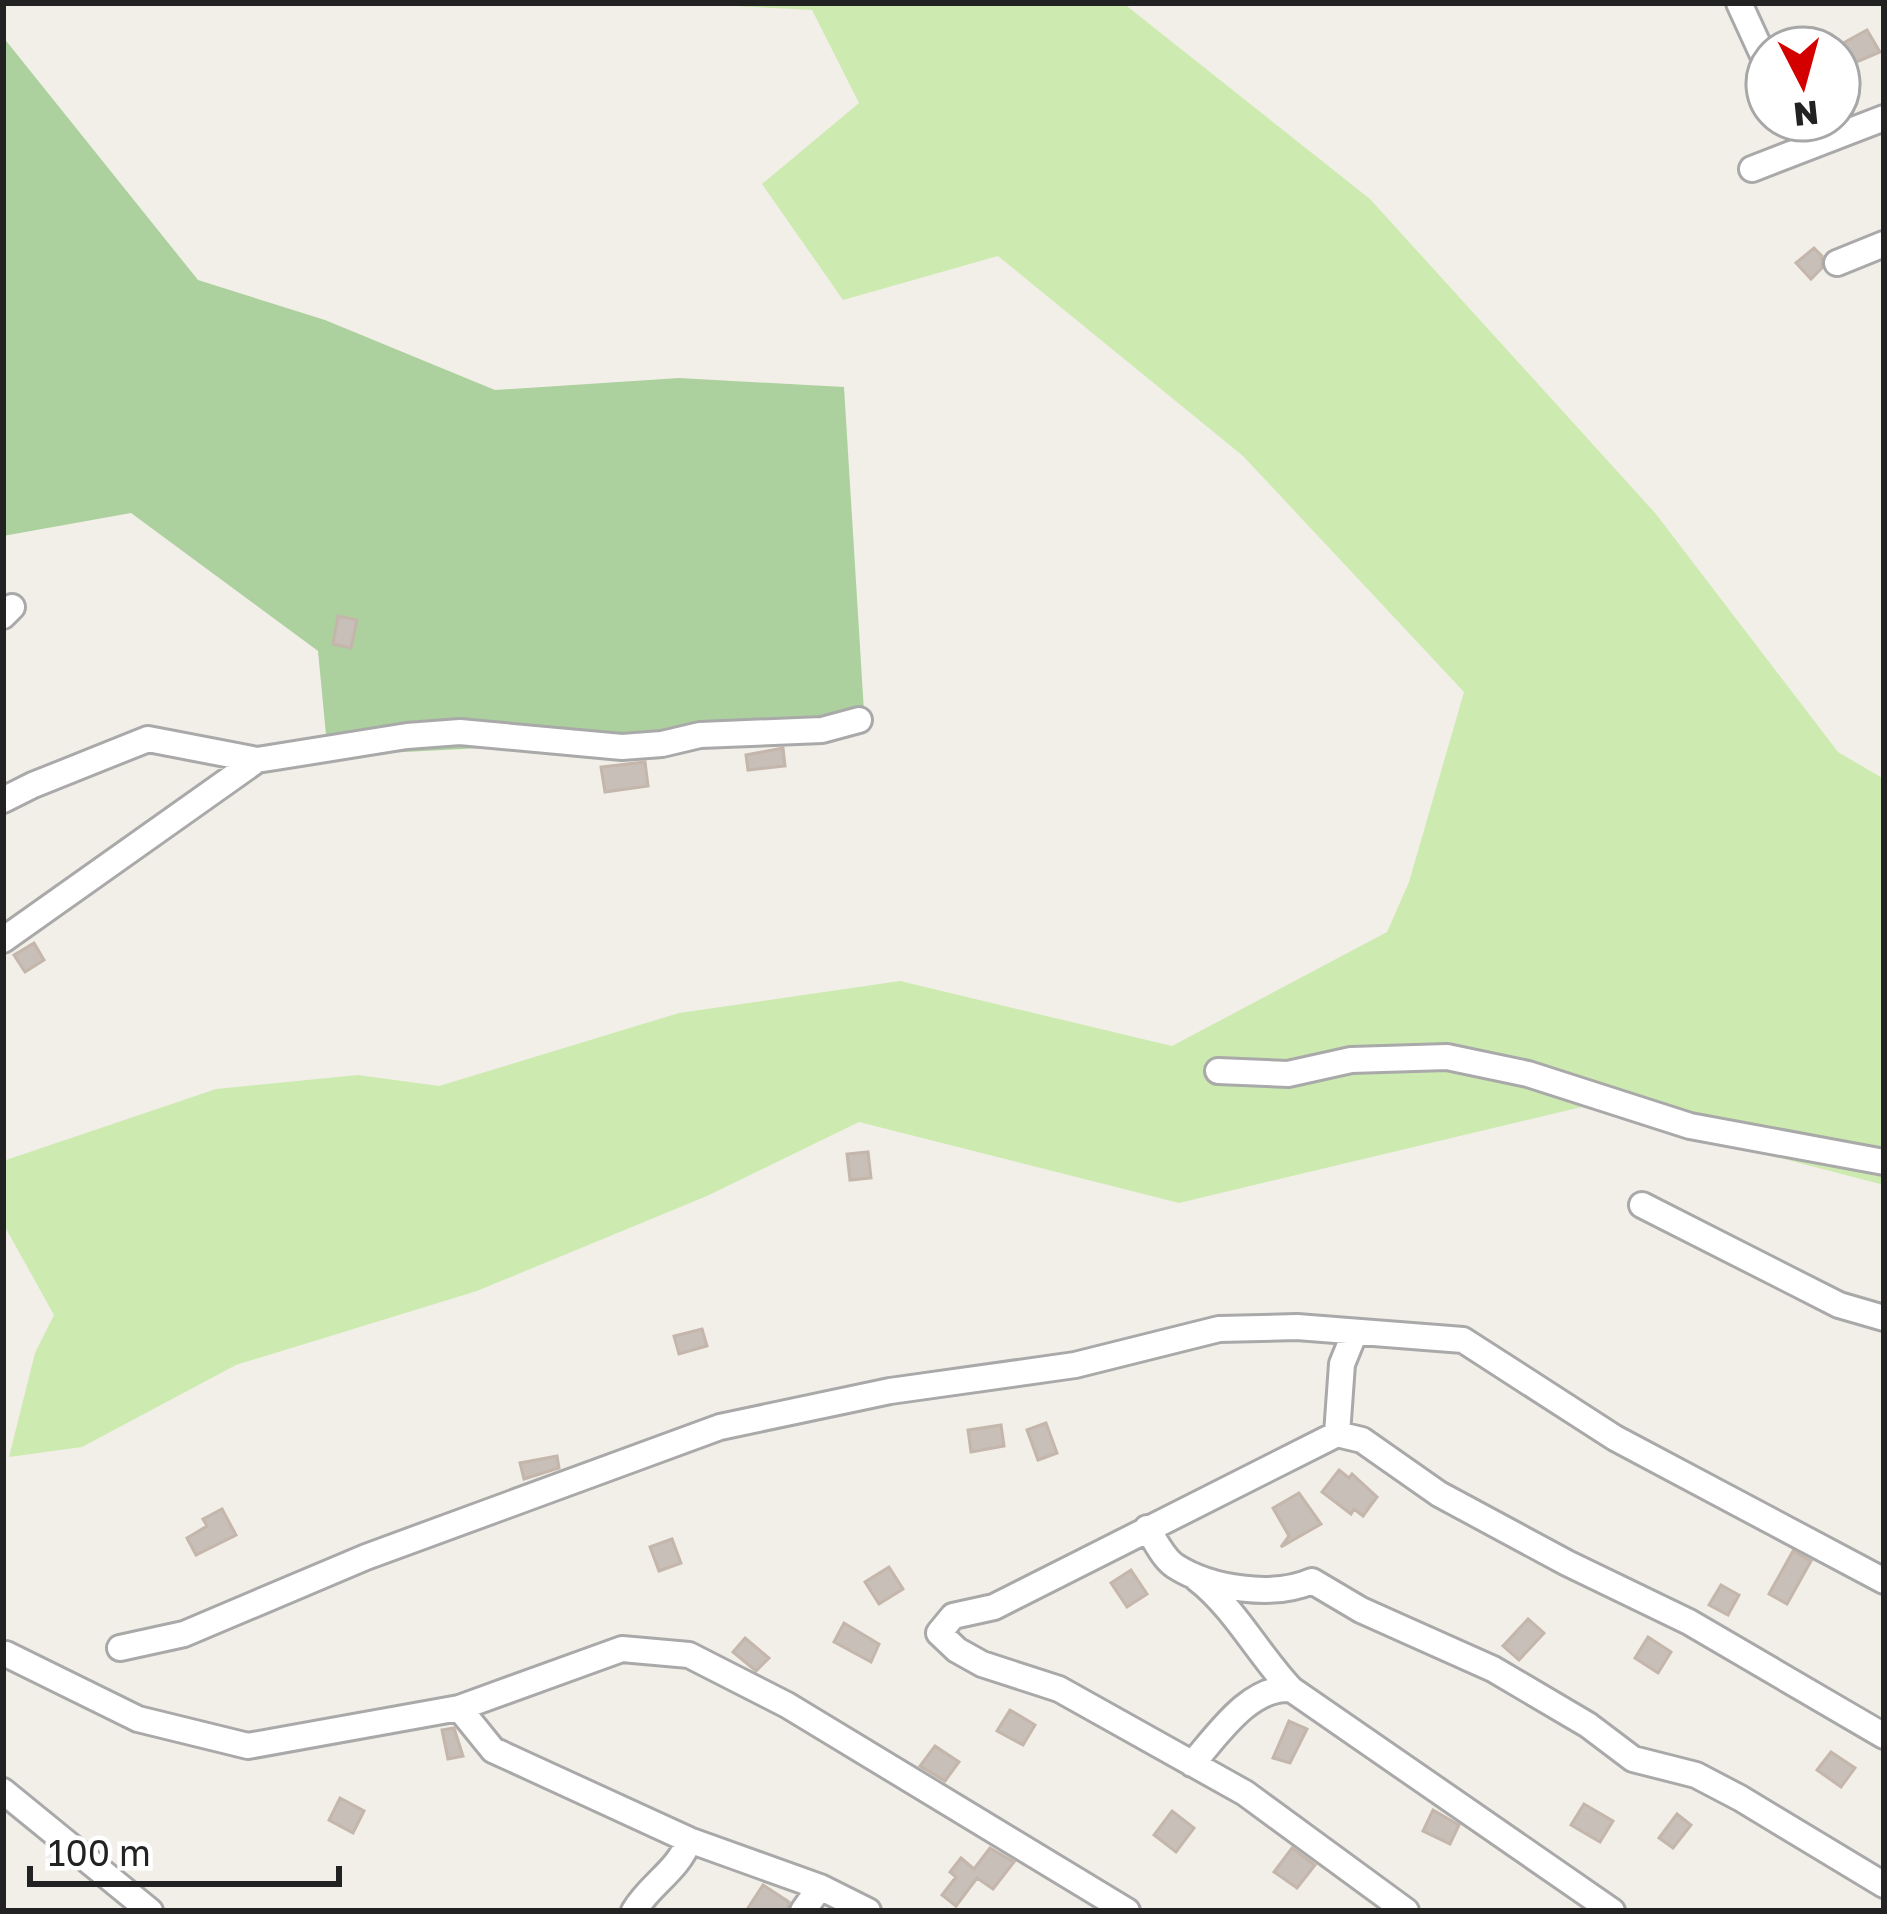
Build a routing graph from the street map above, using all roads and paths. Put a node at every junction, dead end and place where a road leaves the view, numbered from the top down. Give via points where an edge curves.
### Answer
1 (1884, 118) edge
2 (1804, 144) edge
3 (1806, 148) junction
4 (1752, 169) dead end
5 (1884, 244) edge
6 (1837, 263) dead end
7 (859, 720) dead end
8 (257, 760) junction
9 (3, 800) edge
10 (3, 940) edge
11 (1218, 1071) dead end
12 (1884, 1162) edge
13 (1642, 1205) dead end
14 (1884, 1318) edge
15 (1355, 1332) junction
16 (1337, 1434) junction
17 (1147, 1528) junction
18 (1189, 1572) junction
19 (1884, 1581) edge
20 (120, 1648) dead end
21 (6, 1654) edge
22 (1291, 1689) junction
23 (459, 1708) junction
24 (1884, 1736) edge
25 (1192, 1764) junction
26 (3, 1791) edge
27 (689, 1840) junction
28 (1884, 1885) edge
29 (820, 1887) junction
30 (150, 1911) edge
31 (634, 1911) edge
32 (803, 1911) edge
33 (868, 1911) edge
34 (1127, 1911) edge
35 (1406, 1911) edge
36 (1612, 1911) edge

1 - 3 street
2 - 3 street
3 - 4 street
5 - 6 street
7 - 8 street via 622,747 460,732
8 - 9 street via 148,739
8 - 10 street
11 - 12 street via 1288,1074 1351,1060 1447,1057 1690,1126
13 - 14 street via 1839,1305
15 - 16 street via 1342,1364
15 - 19 street via 1463,1340 1616,1438
15 - 20 street via 1219,1329 1076,1364 720,1427 366,1557 184,1634
16 - 17 street
16 - 24 street via 1362,1440 1439,1494 1689,1622
17 - 18 street via 1171,1564
17 - 25 street via 994,1607 953,1616 939,1633 982,1664 1059,1689
18 - 22 street via 1238,1619
18 - 28 street via 1246,1589 1312,1581 1493,1669 1633,1759 1696,1775 1740,1798
21 - 23 street via 138,1719 248,1746
22 - 25 street via 1247,1706
22 - 36 street
23 - 27 street via 493,1750
23 - 34 street via 622,1649 689,1655
25 - 35 street via 1244,1792
26 - 30 street
27 - 29 street
27 - 31 street
29 - 32 street
29 - 33 street

